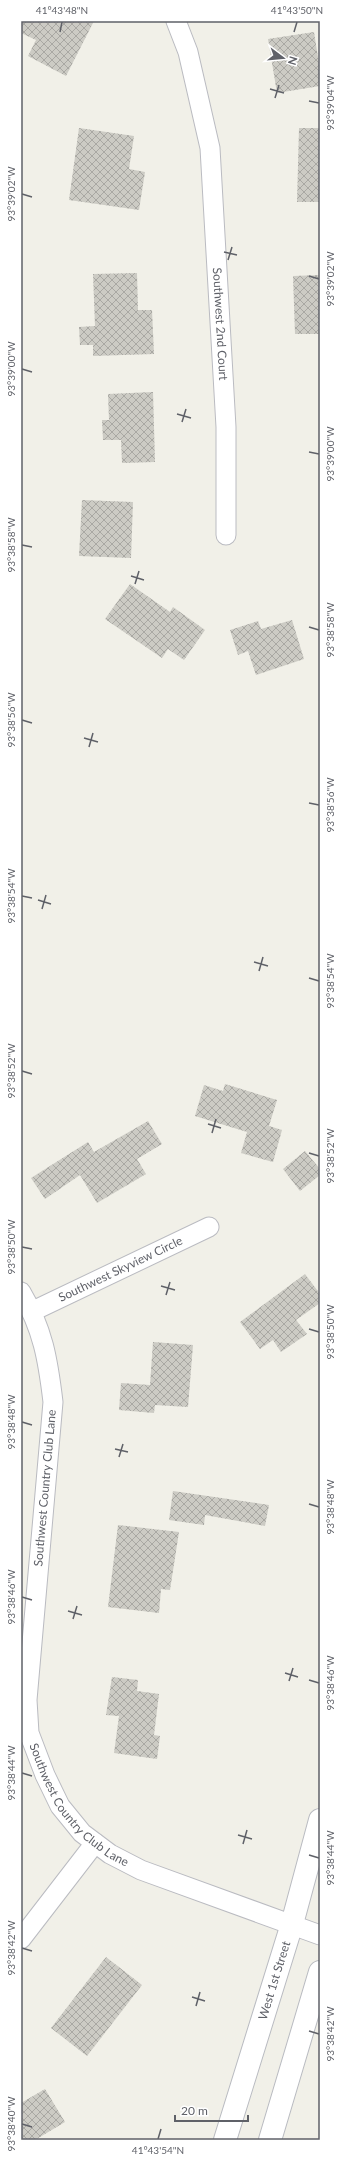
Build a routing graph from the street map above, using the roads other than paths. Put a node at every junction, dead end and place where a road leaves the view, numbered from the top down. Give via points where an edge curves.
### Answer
1 (176, 21) edge
2 (226, 535) dead end
3 (209, 1227) dead end
4 (21, 1292) edge
5 (33, 1311) junction
6 (320, 1820) edge
7 (95, 1843) junction
8 (308, 1930) edge
9 (21, 1939) edge
10 (320, 1972) edge
11 (225, 2140) edge
12 (270, 2140) edge

1 - 2 street, Southwest 2nd Court via 188,52 210,148 226,427
3 - 5 street, Southwest Skyview Circle
4 - 5 street, Southwest Country Club Lane
5 - 7 street, Southwest Country Club Lane via 47,1354 53,1402 27,1700 29,1733 44,1776 60,1806 82,1833
6 - 8 main road, West 1st Street
7 - 8 street, Southwest Country Club Lane via 141,1870
7 - 9 street
8 - 11 main road, West 1st Street
10 - 12 main road

